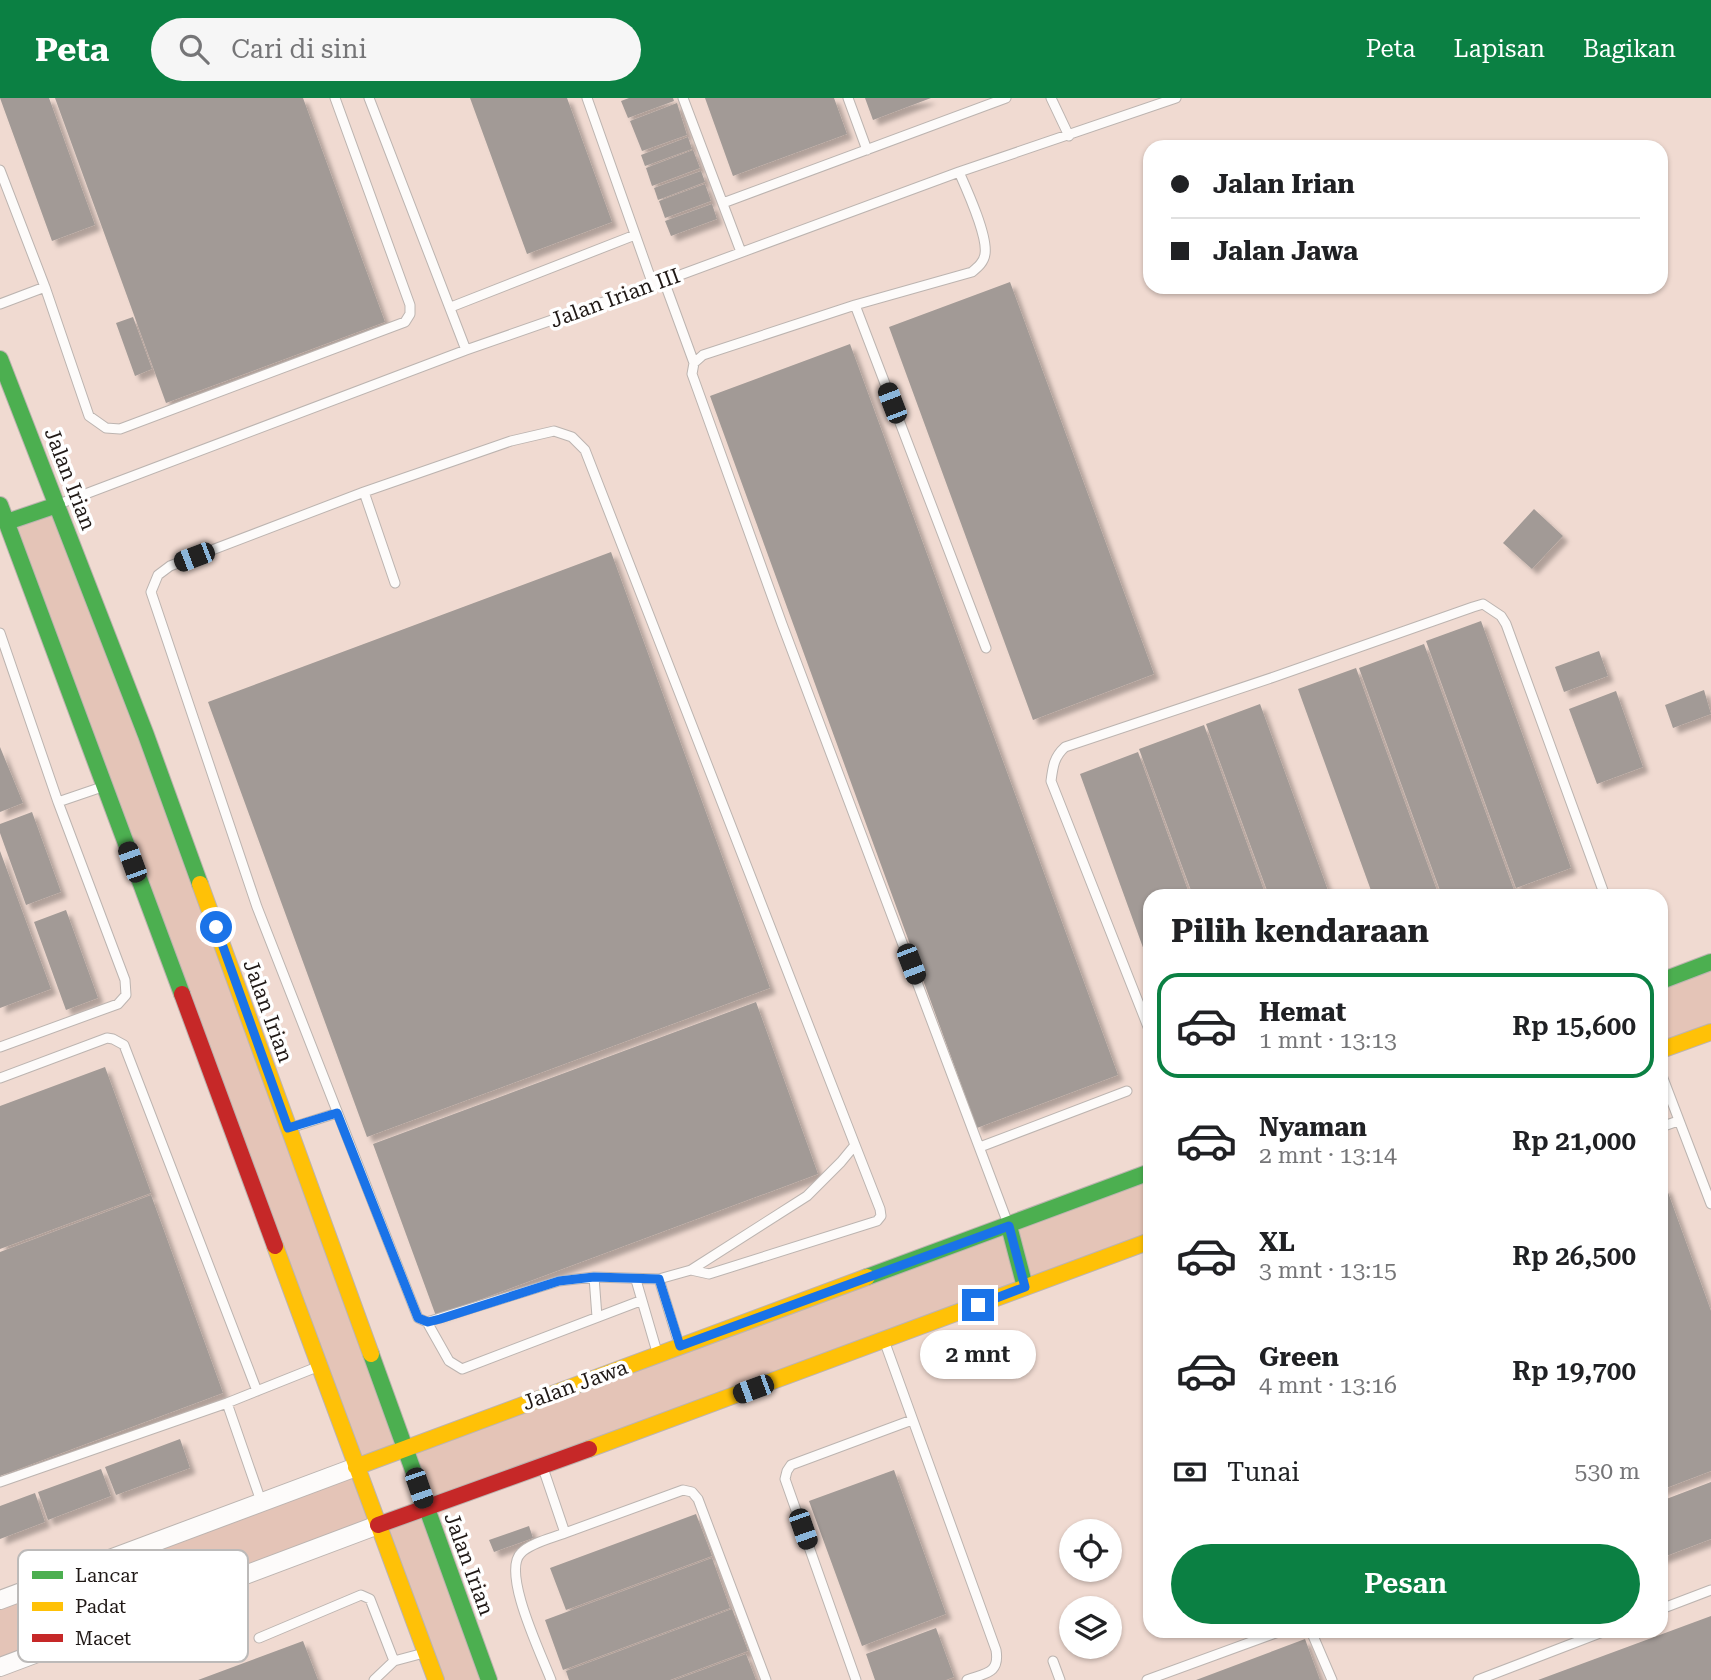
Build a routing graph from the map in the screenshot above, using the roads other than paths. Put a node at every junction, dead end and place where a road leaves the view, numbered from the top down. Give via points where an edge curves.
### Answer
1 (335, 98) edge
2 (369, 98) edge
3 (587, 98) edge
4 (683, 98) edge
5 (848, 98) edge
6 (1006, 98) edge
7 (1051, 98) edge
8 (1176, 98) edge
9 (1069, 136) junction
10 (867, 150) junction
11 (0, 170) edge
12 (959, 172) junction
13 (723, 203) junction
14 (635, 235) junction
15 (741, 252) junction
16 (664, 281) junction
17 (653, 285) junction
18 (45, 288) junction
19 (0, 304) edge
20 (855, 306) junction
21 (450, 307) junction
22 (466, 350) junction
23 (0, 359) edge
24 (694, 363) junction
25 (364, 492) junction
26 (0, 505) edge
27 (57, 505) junction
28 (3, 524) edge
29 (395, 583) dead end
30 (0, 633) edge
31 (986, 648) dead end
32 (104, 786) junction
33 (58, 802) junction
34 (1602, 889) edge
35 (1711, 962) edge
36 (1668, 978) edge
37 (1143, 1014) edge
38 (1711, 1032) edge
39 (0, 1047) edge
40 (1668, 1047) edge
41 (0, 1078) edge
42 (1127, 1091) dead end
43 (1668, 1093) edge
44 (337, 1113) junction
45 (1678, 1121) junction
46 (1668, 1125) edge
47 (288, 1128) junction
48 (855, 1145) junction
49 (980, 1147) junction
50 (1143, 1175) edge
51 (1711, 1204) edge
52 (1009, 1226) junction
53 (1143, 1244) edge
54 (691, 1270) junction
55 (594, 1277) junction
56 (659, 1279) junction
57 (636, 1280) junction
58 (1025, 1287) junction
59 (640, 1301) junction
60 (597, 1317) junction
61 (428, 1322) junction
62 (884, 1340) junction
63 (680, 1346) junction
64 (658, 1355) junction
65 (319, 1366) junction
66 (257, 1391) junction
67 (227, 1403) junction
68 (912, 1420) junction
69 (405, 1447) junction
70 (543, 1466) junction
71 (356, 1467) junction
72 (0, 1482) edge
73 (261, 1504) junction
74 (426, 1508) junction
75 (378, 1525) junction
76 (565, 1533) junction
77 (136, 1550) edge
78 (248, 1574) edge
79 (1711, 1590) edge
80 (18, 1593) edge
81 (0, 1600) edge
82 (1668, 1606) edge
83 (259, 1638) dead end
84 (1262, 1638) edge
85 (1314, 1638) edge
86 (1587, 1638) edge
87 (426, 1653) junction
88 (18, 1660) edge
89 (394, 1661) junction
90 (1054, 1661) dead end
91 (0, 1667) edge
92 (374, 1680) edge
93 (436, 1680) edge
94 (489, 1680) edge
95 (551, 1680) edge
96 (766, 1680) edge
97 (856, 1680) edge
98 (967, 1680) edge
99 (1060, 1680) edge
100 (1147, 1680) edge
101 (1332, 1680) edge
102 (1478, 1680) edge

1 - 18 lane via 410,305 405,322 120,429 106,428 89,416
2 - 21 lane
3 - 14 lane
4 - 13 lane
5 - 10 lane
6 - 10 lane
7 - 9 lane
8 - 9 lane, Jalan Irian III
9 - 12 lane, Jalan Irian III
10 - 13 lane
11 - 18 lane
12 - 15 lane, Jalan Irian III
12 - 20 lane via 986,244 980,266
13 - 15 lane
14 - 17 lane
14 - 21 lane
15 - 16 lane, Jalan Irian III
16 - 17 lane, Jalan Irian III
16 - 24 lane
17 - 22 lane, Jalan Irian III
18 - 19 lane
20 - 24 lane via 703,355
20 - 31 lane
21 - 22 lane
22 - 27 lane, Jalan Irian III
23 - 27 street, Jalan Irian
24 - 49 lane via 692,374 782,624
25 - 29 lane
25 - 44 lane via 170,566 158,575 151,592 257,907
25 - 48 lane via 511,441 554,431 580,443 629,558
26 - 28 street
27 - 28 street
27 - 47 street, Jalan Irian
28 - 32 street
30 - 33 lane
32 - 33 lane
32 - 65 street
33 - 39 lane via 128,991 118,1004
34 - 37 lane via 1506,624 1483,604 1065,747 1058,754 1051,781
35 - 36 street
38 - 40 street
41 - 66 lane via 107,1038 124,1045
42 - 49 lane
43 - 45 lane
44 - 47 lane
44 - 61 lane via 418,1318
45 - 46 lane
45 - 51 lane
47 - 69 street, Jalan Irian
48 - 54 lane via 807,1196
48 - 54 lane via 880,1209 877,1221 709,1273
49 - 52 lane
50 - 52 street, Jalan Jawa
52 - 58 street
52 - 63 street, Jalan Jawa
53 - 58 street
54 - 56 lane
55 - 57 lane
55 - 60 lane
55 - 61 lane via 559,1281
56 - 57 lane
56 - 63 lane
57 - 59 lane
58 - 62 street
59 - 60 lane
59 - 64 lane
60 - 61 lane via 463,1369 449,1361
62 - 68 lane
62 - 70 street
63 - 64 street, Jalan Jawa
64 - 69 street, Jalan Jawa
65 - 66 lane
65 - 71 street
66 - 67 lane
67 - 72 lane
67 - 73 lane
68 - 97 lane via 791,1465 787,1471
68 - 98 lane via 996,1650 995,1667
69 - 71 street, Jalan Jawa
69 - 74 street, Jalan Irian
70 - 74 street
70 - 76 lane
71 - 73 street, Jalan Jawa
71 - 75 street
73 - 77 street, Jalan Jawa
74 - 75 street
74 - 94 street, Jalan Irian
75 - 78 street
75 - 87 street
76 - 95 lane via 522,1551 514,1570 517,1591
76 - 96 lane via 682,1490 692,1492
79 - 82 lane
80 - 81 street, Jalan Jawa
83 - 89 lane via 365,1595
84 - 100 lane
85 - 101 lane
86 - 102 lane
87 - 89 lane
87 - 93 street
88 - 91 street
89 - 92 lane
90 - 99 lane

